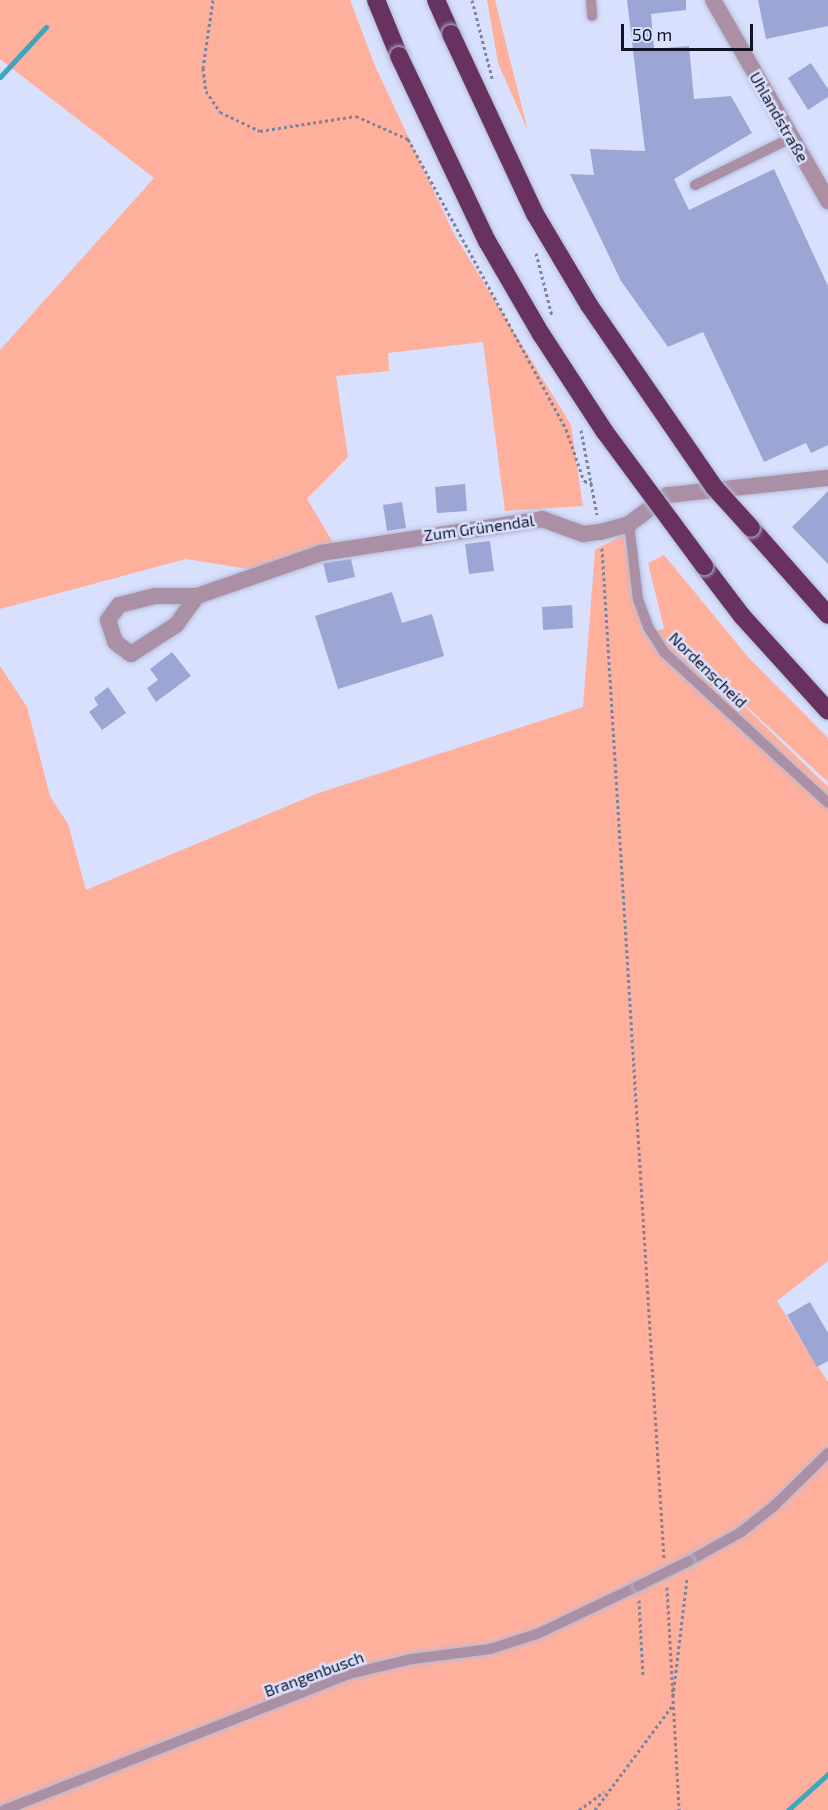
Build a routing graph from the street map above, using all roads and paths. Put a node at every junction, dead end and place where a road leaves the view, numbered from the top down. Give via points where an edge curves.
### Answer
1 (213, 0) edge
2 (376, 0) edge
3 (436, 0) edge
4 (472, 0) edge
5 (591, 0) edge
6 (713, 0) edge
7 (592, 16) dead end
8 (493, 82) dead end
9 (791, 138) junction
10 (695, 184) dead end
11 (828, 201) edge
12 (534, 242) dead end
13 (554, 322) dead end
14 (580, 425) dead end
15 (828, 478) edge
16 (592, 483) junction
17 (629, 524) junction
18 (600, 532) junction
19 (197, 596) junction
20 (828, 615) edge
21 (828, 711) edge
22 (828, 803) edge
23 (828, 1453) edge
24 (689, 1561) junction
25 (665, 1569) dead end
26 (666, 1579) dead end
27 (638, 1586) junction
28 (643, 1676) dead end
29 (672, 1706) junction
30 (609, 1789) junction
31 (4, 1810) edge
32 (579, 1810) edge
33 (595, 1810) edge
34 (679, 1810) edge

1 - 16 path via 203,68 206,91 220,112 260,130 356,116 408,139 566,429 584,481
2 - 21 highway, bridge via 488,241 541,333 605,432 704,566 742,616
3 - 20 highway, bridge via 535,213 589,305 714,487
4 - 8 path
5 - 7 lane
6 - 9 street, Uhlandstraße
9 - 10 lane
9 - 11 street, Uhlandstraße
12 - 13 path
14 - 16 path
15 - 17 street, Zum Grünendal via 668,495
16 - 18 path
17 - 18 street, Zum Grünendal
17 - 22 lane, Nordenscheid via 638,599 648,627 664,652
18 - 19 street, Zum Grünendal via 583,534 542,519 412,537 321,553
18 - 25 path
19 - 19 street, Zum Grünendal via 176,625 131,654 115,642 108,620 119,605 155,596
23 - 24 lane via 758,1520
24 - 27 lane, Brangenbusch, bridge
24 - 29 path
26 - 29 path
27 - 28 path
27 - 31 lane, Brangenbusch via 537,1634 490,1649 412,1659 349,1674
29 - 30 path
29 - 34 path
30 - 32 path
30 - 33 path

